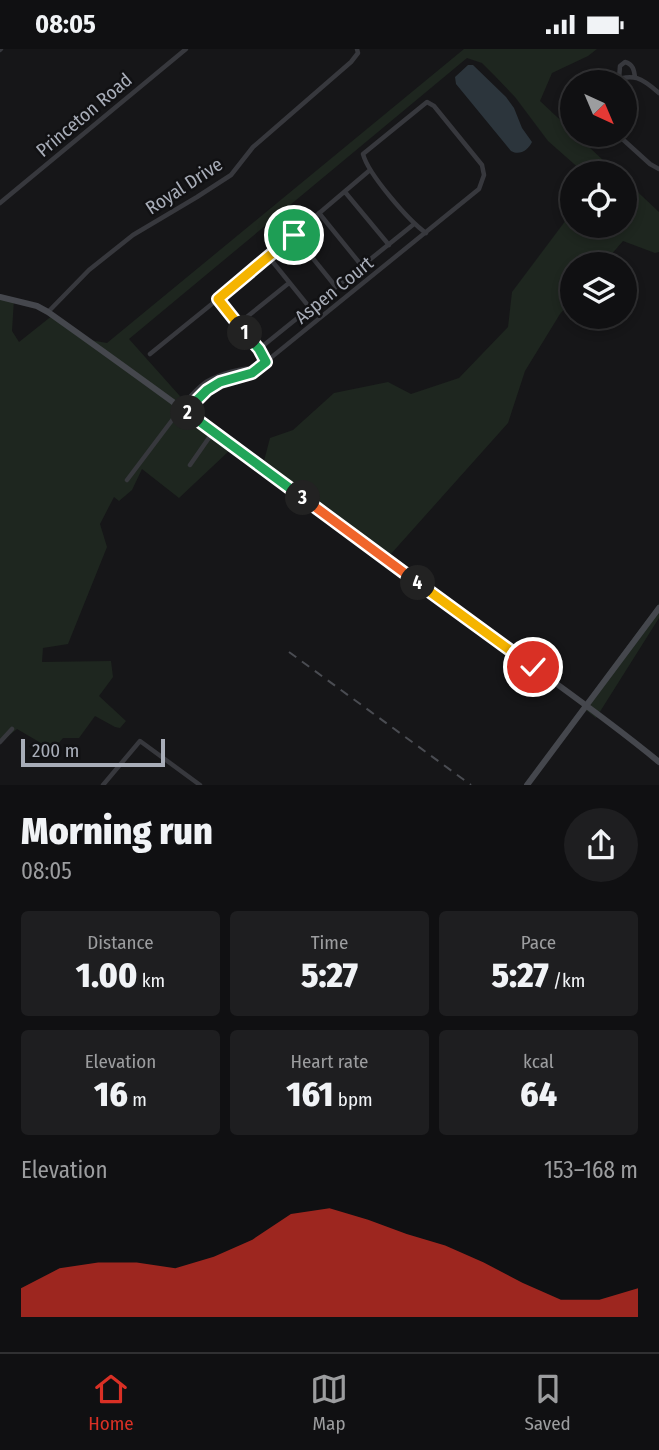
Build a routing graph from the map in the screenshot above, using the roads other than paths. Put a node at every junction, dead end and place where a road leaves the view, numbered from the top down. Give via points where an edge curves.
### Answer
1 (186, 49) edge
2 (357, 49) edge
3 (620, 70) edge
4 (633, 70) edge
5 (637, 77) edge
6 (659, 93) edge
7 (631, 147) edge
8 (659, 169) edge
9 (370, 170) junction
10 (345, 192) junction
11 (0, 202) edge
12 (319, 213) junction
13 (414, 224) junction
14 (426, 233) junction
15 (294, 235) junction
16 (389, 245) junction
17 (268, 256) junction
18 (362, 266) junction
19 (289, 283) junction
20 (336, 287) junction
21 (0, 297) edge
22 (218, 299) junction
23 (310, 308) junction
24 (48, 312) junction
25 (238, 324) junction
26 (259, 349) junction
27 (150, 354) dead end
28 (266, 362) junction
29 (181, 408) junction
30 (213, 432) junction
31 (190, 465) dead end
32 (127, 480) dead end
33 (659, 608) edge
34 (586, 704) junction
35 (12, 729) dead end
36 (0, 742) edge
37 (659, 762) edge
38 (103, 785) edge
39 (200, 785) edge
40 (527, 785) edge

1 - 11 street, Princeton Road
2 - 24 street, Royal Drive via 352,62 253,147 231,175 133,235 89,269
3 - 4 street via 625,62
5 - 6 street
7 - 8 street
9 - 10 street
9 - 13 street
9 - 14 street, Aspen Court via 363,154 427,102 434,106 482,165 484,175 479,189
10 - 12 street
10 - 16 street
12 - 15 street
12 - 18 street
13 - 14 street
13 - 16 street
14 - 28 street, Aspen Court
15 - 17 street
15 - 20 street
16 - 18 street
17 - 19 street
17 - 22 street
18 - 20 street
19 - 23 street
19 - 25 street
20 - 23 street
21 - 24 street
22 - 25 street
22 - 27 street
23 - 26 street
24 - 29 street
25 - 26 street
26 - 28 street
28 - 29 street, Aspen Court via 252,373 220,382 192,405
29 - 30 street
29 - 32 street, Aspen Court
30 - 31 street
30 - 34 street
33 - 34 street
34 - 37 street
34 - 40 street
35 - 36 street
38 - 39 street via 140,741

